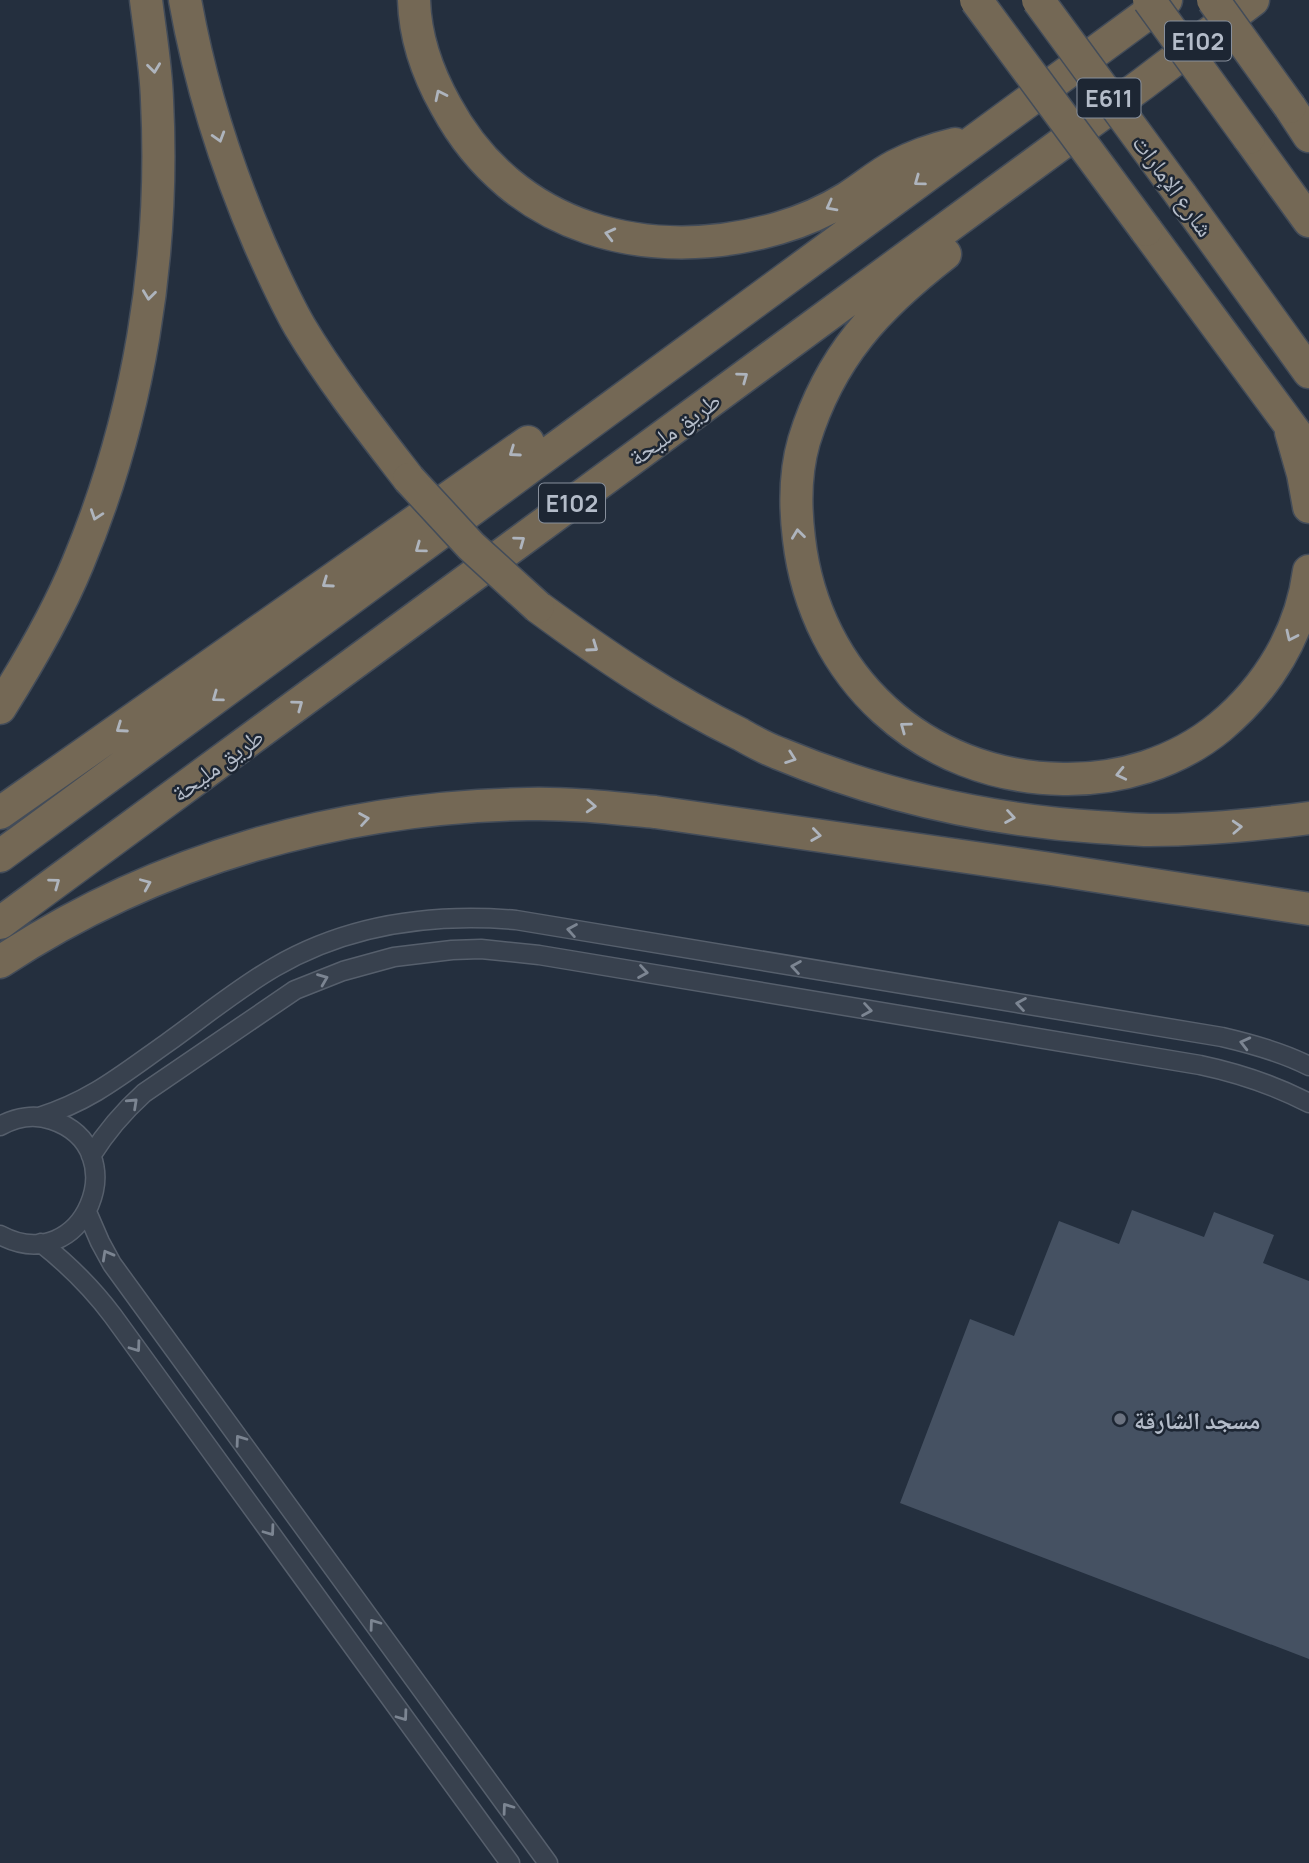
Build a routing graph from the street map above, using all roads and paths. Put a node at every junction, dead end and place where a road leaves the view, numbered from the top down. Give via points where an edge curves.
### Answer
1 (146, 0) edge
2 (185, 0) edge
3 (414, 0) edge
4 (976, 0) edge
5 (1038, 0) edge
6 (1149, 0) edge
7 (1166, 0) edge
8 (1213, 0) edge
9 (1253, 0) edge
10 (980, 136) junction
11 (1309, 136) edge
12 (1040, 159) junction
13 (1309, 221) edge
14 (699, 343) junction
15 (1309, 372) edge
16 (1289, 424) junction
17 (1309, 451) edge
18 (1309, 507) edge
19 (1309, 570) edge
20 (0, 708) edge
21 (0, 813) edge
22 (1309, 818) edge
23 (0, 856) edge
24 (1309, 909) edge
25 (0, 923) edge
26 (0, 962) edge
27 (955, 993) junction
28 (1061, 1011) junction
29 (953, 1023) junction
30 (1060, 1041) junction
31 (1309, 1066) edge
32 (1309, 1103) edge
33 (39, 1117) junction
34 (0, 1126) edge
35 (91, 1156) junction
36 (87, 1212) junction
37 (0, 1235) edge
38 (41, 1243) junction
39 (510, 1863) edge
40 (548, 1863) edge

1 -> 20 highway via 157,98 158,196 150,295 134,392 78,564
2 -> 22 highway, bridge via 205,93 224,153 271,270 300,327 409,479 471,546 538,607 595,649 714,722 777,753 867,785 959,809 1053,824 1148,830 1243,827
10 -> 3 highway via 915,157 815,215 750,236 670,243 613,236 580,226 531,201 498,175 470,144 454,122 429,68
4 - 16 highway, bridge
5 - 15 highway, شارع الإمارات / E611, bridge
6 - 13 highway, bridge
7 - 10 highway, E102
8 - 11 highway, bridge
9 - 12 highway, طريق مليحة / E102
10 -> 14 highway, E102
19 -> 12 highway via 1297,623 1282,656 1238,713 1179,754 1111,776 1043,779 971,763 902,725 847,668 811,599 797,522 803,444 817,406 848,350 881,308 980,223
25 -> 12 highway, طريق مليحة / E102
14 -> 21 highway via 553,425
14 -> 23 highway, E102
16 - 17 highway
16 - 18 highway
26 -> 24 highway via 109,900 222,855 343,822 480,806 593,806 655,812
28 -> 27 street
27 - 29 street
27 -> 33 street via 516,920 425,919 359,932 292,957 106,1087
28 - 30 street
31 -> 28 street via 1222,1037
29 - 30 street
35 -> 29 street via 111,1126 144,1093 295,990 368,963 423,952 510,951
30 - 32 street via 1225,1070
33 - 34 street
33 - 35 street via 70,1129
35 - 36 street via 96,1179
36 - 38 street via 63,1236
40 -> 36 street via 112,1264
37 - 38 street
38 -> 39 street via 76,1272 107,1308

